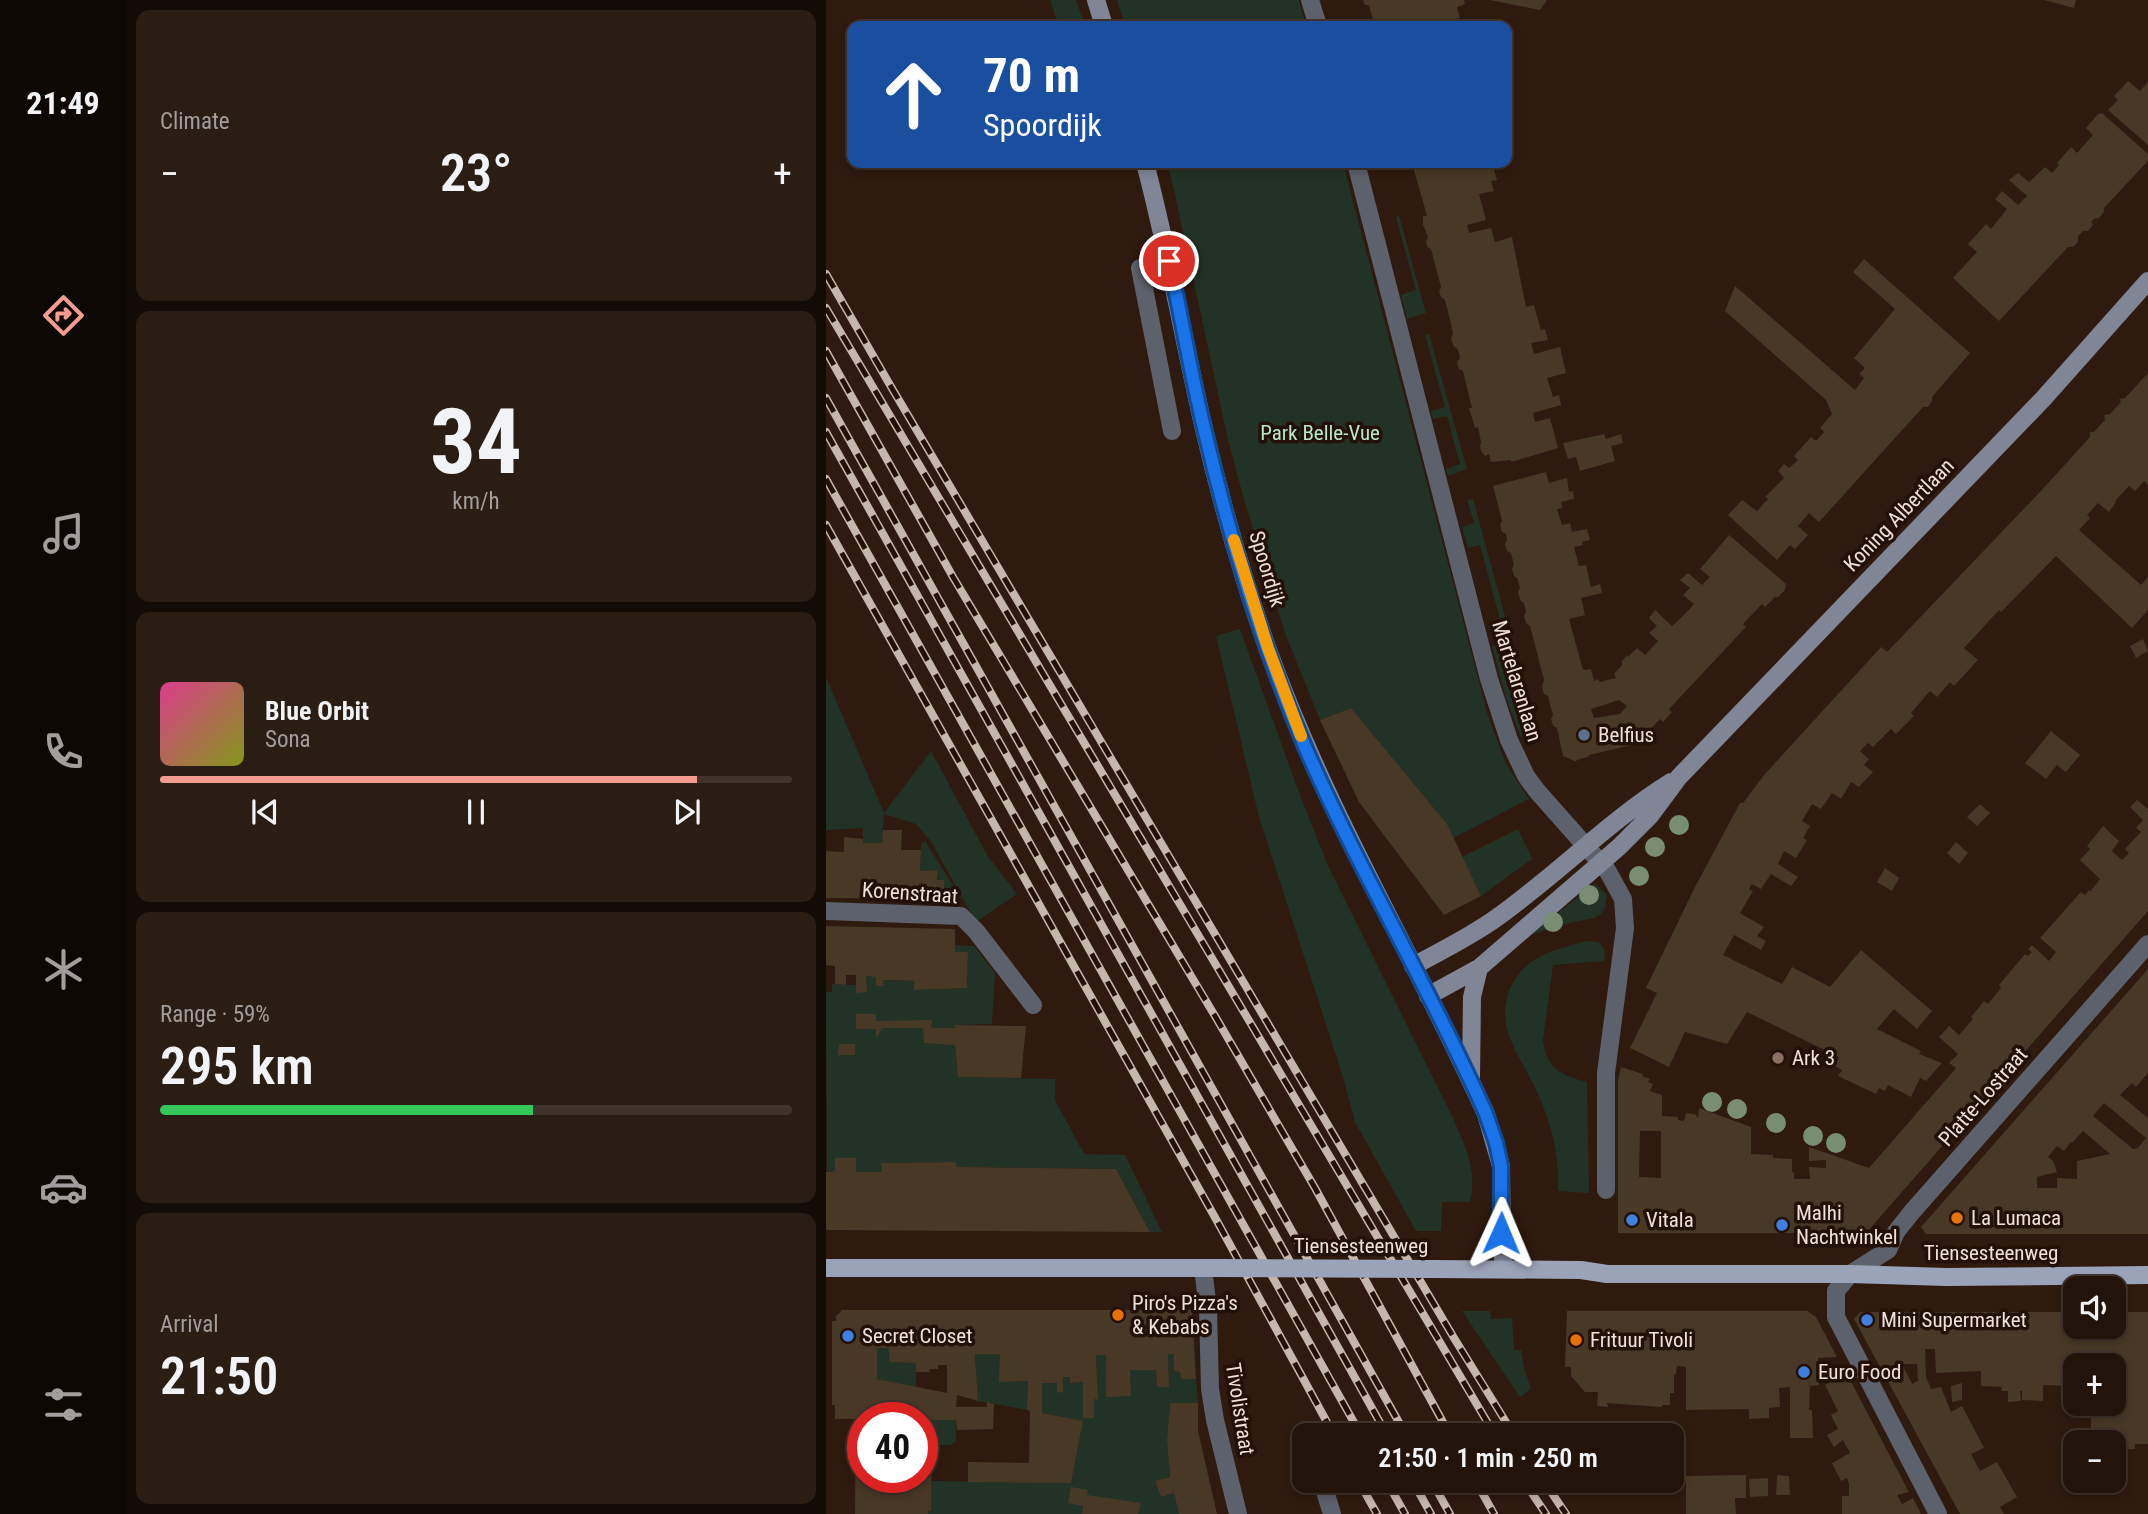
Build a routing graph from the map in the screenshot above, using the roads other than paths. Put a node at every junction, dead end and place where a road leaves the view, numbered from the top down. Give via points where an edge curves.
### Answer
1 (1096, 0) edge
2 (1310, 0) edge
3 (1102, 21) edge
4 (1316, 21) edge
5 (1146, 168) edge
6 (1357, 168) edge
7 (1169, 261) junction
8 (2148, 281) edge
9 (1172, 430) dead end
10 (1679, 777) junction
11 (1586, 846) junction
12 (1601, 862) junction
13 (826, 911) edge
14 (2148, 944) edge
15 (1413, 966) junction
16 (1479, 968) junction
17 (1428, 996) junction
18 (1033, 1005) dead end
19 (1471, 1081) junction
20 (1606, 1189) dead end
21 (826, 1268) edge
22 (1211, 1268) junction
23 (1504, 1269) junction
24 (1850, 1274) junction
25 (2148, 1275) edge
26 (1326, 1493) edge
27 (1238, 1514) edge
28 (1332, 1514) edge
29 (1937, 1514) edge

1 - 3 street
2 - 4 street
5 - 7 street, Spoordijk
6 - 11 street, Martelarenlaan via 1499,711 1526,775
7 - 9 street via 1140,268
7 - 15 street, Spoordijk via 1209,452 1268,648 1307,749
8 - 10 street, Koning Albertlaan via 2043,399
10 - 11 street, Koning Albertlaan
10 - 12 street, Koning Albertlaan via 1650,816
11 - 12 street, Martelarenlaan
11 - 15 street, Koning Albertlaan via 1495,919
12 - 16 street, Koning Albertlaan
12 - 20 street, Martelarenlaan via 1618,887 1625,914 1606,1073
13 - 18 street, Korenstraat via 961,916
14 - 24 street, Platte-Lostraat via 1910,1213 1888,1250
15 - 17 street
16 - 17 street, Koning Albertlaan
16 - 19 street via 1472,997
17 - 19 street
19 - 23 street via 1501,1166
21 - 22 main road, Tiensesteenweg
22 - 23 main road, Tiensesteenweg, bridge
22 - 27 street, Tivolistraat via 1210,1389
23 - 24 main road, Tiensesteenweg via 1607,1274
24 - 25 main road, Tiensesteenweg
24 - 29 street via 1836,1291 1836,1317
26 - 28 street

